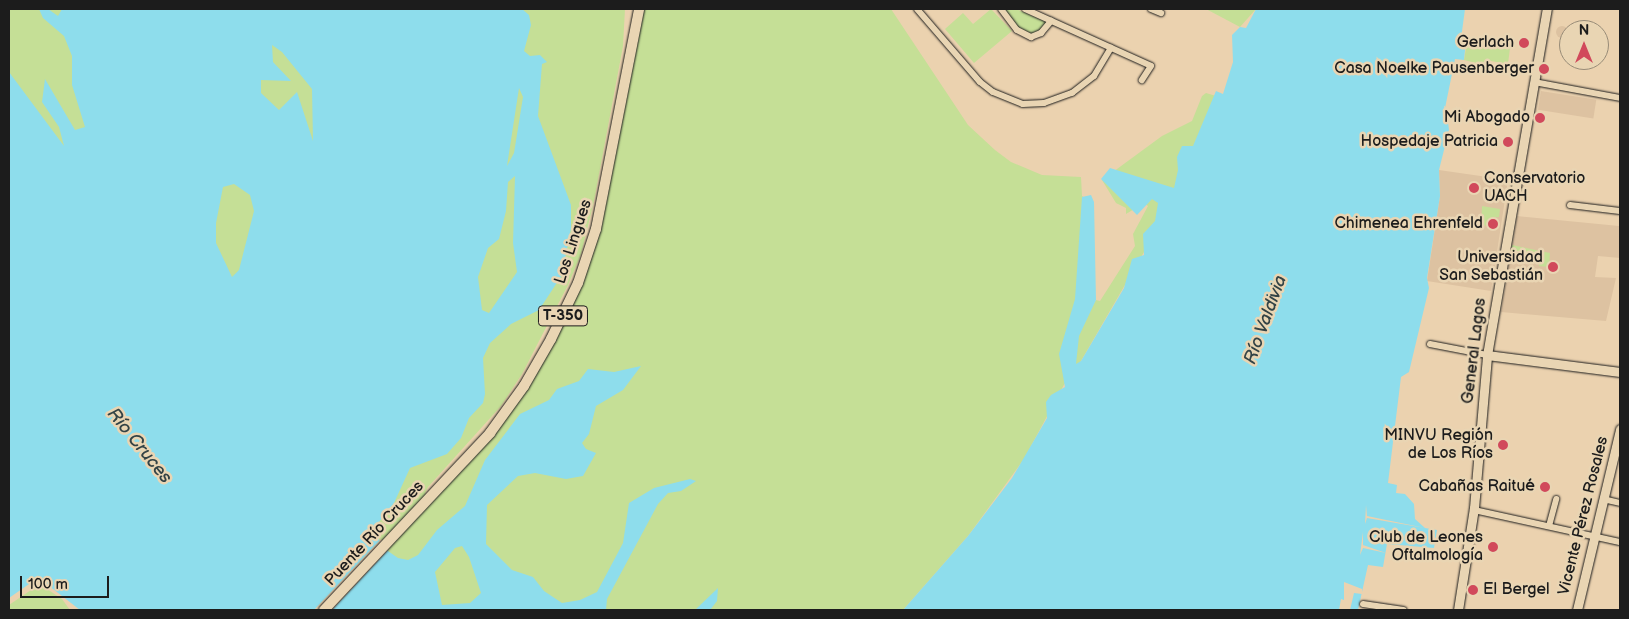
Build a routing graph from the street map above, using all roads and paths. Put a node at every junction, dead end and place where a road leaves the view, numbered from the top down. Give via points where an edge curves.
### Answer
1 (639, 9) edge
2 (917, 9) edge
3 (1001, 9) edge
4 (1025, 9) edge
5 (1151, 9) edge
6 (1547, 9) edge
7 (1161, 13) dead end
8 (1051, 21) junction
9 (1111, 48) junction
10 (1142, 80) dead end
11 (1534, 82) junction
12 (1620, 98) edge
13 (1570, 205) dead end
14 (1620, 211) edge
15 (1430, 344) dead end
16 (1486, 355) junction
17 (1620, 372) edge
18 (1620, 429) edge
19 (1616, 464) edge
20 (448, 478) joint
21 (1556, 499) dead end
22 (1603, 499) junction
23 (1620, 503) edge
24 (1474, 510) junction
25 (1549, 526) junction
26 (1594, 536) junction
27 (1620, 542) edge
28 (1363, 604) dead end
29 (324, 610) edge
30 (1404, 610) edge
31 (1458, 610) edge
32 (1577, 610) edge

1 - 20 main road, Los Lingues / T-350 via 605,191 578,283 524,386 490,433
2 - 9 street via 980,82 993,92 1023,104 1044,103 1072,94 1094,76
3 - 8 street via 1017,30 1032,37 1041,33
4 - 8 street
5 - 7 street
6 - 11 main road, General Lagos
8 - 9 street
9 - 10 street via 1151,66
11 - 12 street
11 - 16 main road, General Lagos
13 - 14 street
15 - 16 street
16 - 17 main road
16 - 24 main road, General Lagos
18 - 19 main road, Vicente Pérez Rosales
19 - 22 main road, Vicente Pérez Rosales
20 - 29 main road, Puente Río Cruces / T-350
21 - 25 street
22 - 23 street
22 - 26 main road, Vicente Pérez Rosales
24 - 25 street
24 - 31 main road, General Lagos
25 - 26 street
26 - 27 street
26 - 32 main road, Vicente Pérez Rosales
28 - 30 street

